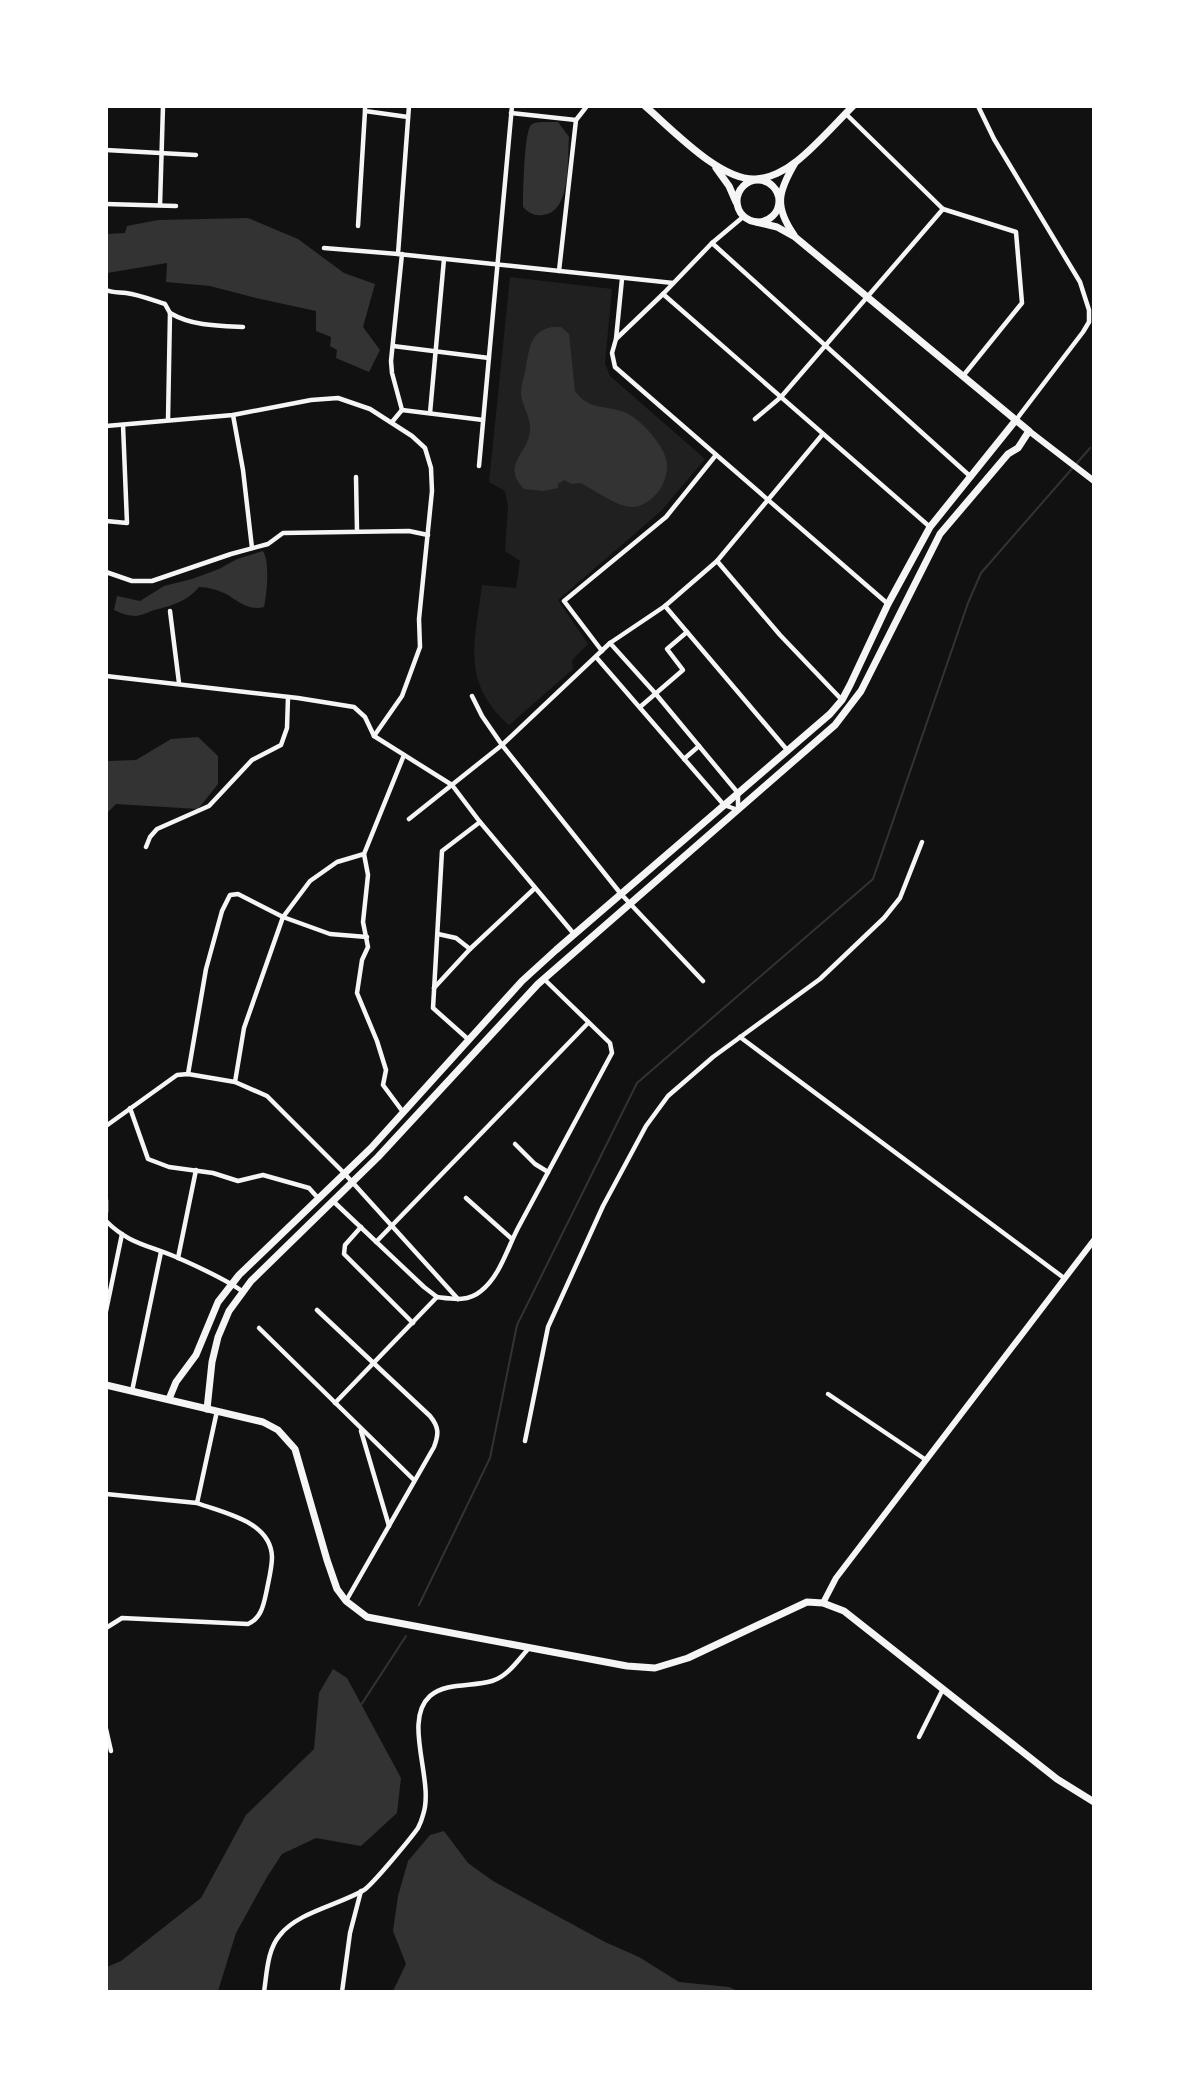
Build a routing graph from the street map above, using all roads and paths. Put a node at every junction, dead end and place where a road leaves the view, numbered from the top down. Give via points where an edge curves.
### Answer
1 (163, 106) edge
2 (409, 106) edge
3 (512, 106) edge
4 (587, 106) edge
5 (645, 106) edge
6 (853, 106) edge
7 (978, 106) edge
8 (365, 109) edge
9 (511, 113) junction
10 (846, 114) junction
11 (408, 117) junction
12 (576, 120) junction
13 (106, 150) edge
14 (162, 153) junction
15 (196, 155) dead end
16 (796, 162) junction
17 (714, 165) junction
18 (756, 180) junction
19 (779, 201) junction
20 (106, 204) edge
21 (736, 204) junction
22 (160, 205) junction
23 (176, 206) dead end
24 (943, 209) junction
25 (743, 217) junction
26 (756, 222) junction
27 (358, 226) dead end
28 (795, 237) junction
29 (712, 243) junction
30 (324, 248) dead end
31 (400, 254) junction
32 (444, 259) junction
33 (498, 265) junction
34 (559, 272) junction
35 (622, 279) junction
36 (673, 284) junction
37 (106, 290) edge
38 (663, 294) junction
39 (867, 297) junction
40 (170, 313) junction
41 (243, 327) dead end
42 (616, 339) junction
43 (825, 345) junction
44 (393, 346) junction
45 (435, 351) junction
46 (489, 358) junction
47 (963, 376) junction
48 (781, 397) junction
49 (402, 410) junction
50 (430, 413) junction
51 (233, 415) junction
52 (755, 419) dead end
53 (168, 420) junction
54 (483, 420) junction
55 (1016, 420) junction
56 (392, 422) junction
57 (123, 425) junction
58 (106, 426) edge
59 (1029, 431) junction
60 (822, 435) junction
61 (716, 455) junction
62 (479, 466) dead end
63 (356, 477) dead end
64 (971, 477) junction
65 (1092, 480) edge
66 (769, 501) junction
67 (106, 521) edge
68 (930, 526) junction
69 (357, 530) junction
70 (429, 535) junction
71 (252, 548) junction
72 (717, 561) junction
73 (908, 567) junction
74 (106, 572) edge
75 (920, 573) junction
76 (888, 604) junction
77 (665, 606) junction
78 (170, 612) dead end
79 (687, 632) junction
80 (610, 643) junction
81 (602, 651) junction
82 (596, 657) junction
83 (106, 676) edge
84 (179, 683) junction
85 (655, 693) junction
86 (288, 696) junction
87 (472, 696) dead end
88 (842, 700) junction
89 (640, 707) junction
90 (374, 736) junction
91 (502, 745) junction
92 (699, 746) junction
93 (788, 751) junction
94 (404, 755) junction
95 (684, 759) junction
96 (452, 785) junction
97 (738, 793) junction
98 (724, 805) junction
99 (738, 810) junction
100 (409, 819) dead end
101 (480, 822) junction
102 (922, 842) dead end
103 (146, 847) dead end
104 (363, 854) junction
105 (535, 888) junction
106 (621, 894) junction
107 (629, 903) junction
108 (284, 917) junction
109 (438, 934) junction
110 (574, 934) junction
111 (367, 937) junction
112 (470, 949) junction
113 (556, 950) junction
114 (566, 959) junction
115 (543, 979) junction
116 (703, 981) dead end
117 (435, 988) junction
118 (588, 1023) junction
119 (740, 1037) junction
120 (468, 1040) junction
121 (188, 1074) junction
122 (235, 1082) junction
123 (130, 1108) junction
124 (403, 1112) junction
125 (106, 1126) edge
126 (516, 1144) dead end
127 (196, 1170) junction
128 (548, 1172) junction
129 (344, 1173) junction
130 (353, 1182) junction
131 (318, 1198) junction
132 (466, 1198) dead end
133 (106, 1200) edge
134 (333, 1201) junction
135 (106, 1212) edge
136 (106, 1221) edge
137 (392, 1226) junction
138 (361, 1227) junction
139 (122, 1234) junction
140 (512, 1239) junction
141 (1094, 1240) edge
142 (376, 1242) junction
143 (161, 1252) junction
144 (178, 1258) junction
145 (1064, 1278) junction
146 (232, 1284) junction
147 (242, 1291) junction
148 (437, 1297) junction
149 (459, 1299) junction
150 (317, 1310) dead end
151 (106, 1311) edge
152 (413, 1323) junction
153 (259, 1328) dead end
154 (373, 1364) junction
155 (106, 1385) edge
156 (132, 1391) junction
157 (828, 1394) dead end
158 (170, 1400) junction
159 (335, 1403) junction
160 (207, 1409) junction
161 (217, 1411) junction
162 (361, 1429) junction
163 (525, 1441) dead end
164 (926, 1460) junction
165 (414, 1480) junction
166 (106, 1494) edge
167 (197, 1503) junction
168 (389, 1526) junction
169 (346, 1601) junction
170 (823, 1603) junction
171 (106, 1628) edge
172 (529, 1648) junction
173 (943, 1689) junction
174 (106, 1729) edge
175 (919, 1737) dead end
176 (111, 1751) dead end
177 (1094, 1802) edge
178 (361, 1891) junction
179 (264, 1992) edge
180 (342, 1992) edge

1 - 14 street
2 - 11 street
3 - 9 street
4 - 12 street
5 - 17 main road
6 - 10 main road
7 - 55 street via 994,140 1080,282 1089,309 1089,322 1083,332
8 - 11 street
8 - 27 street
9 - 12 street
9 - 33 street
10 - 16 main road
10 - 24 street
11 - 31 street
12 - 34 street
13 - 14 street
14 - 15 street
14 - 22 street
16 - 18 main road
16 - 19 main road via 784,182
17 - 18 main road
17 - 21 main road
18 - 19 main road via 769,183
18 - 21 main road via 743,185
19 - 26 main road via 770,219
19 - 28 main road via 784,220
20 - 22 street
21 - 25 main road
22 - 23 street
24 - 39 street
24 - 47 street via 1016,232 1022,303
25 - 26 main road
25 - 29 street
26 - 28 main road
28 - 39 main road
29 - 36 street
29 - 43 street
30 - 31 street
31 - 32 street
31 - 44 street
32 - 33 street
32 - 45 street
33 - 34 street
33 - 46 street
34 - 35 street
35 - 36 street
35 - 42 street
36 - 38 street
37 - 40 street via 165,304
38 - 42 street
38 - 48 street
39 - 43 street
39 - 47 main road
40 - 41 street via 194,323
40 - 53 street
42 - 61 street via 612,353 615,367
43 - 48 street
43 - 64 street
44 - 45 street
44 - 49 street via 392,373
45 - 46 street
45 - 50 street
46 - 54 street
47 - 55 main road
48 - 52 street
48 - 60 street
49 - 50 street
49 - 56 street
50 - 54 street
51 - 53 street
51 - 56 street via 338,398
51 - 71 street
53 - 57 street
54 - 62 street
55 - 59 main road
55 - 64 main road
56 - 70 street via 425,448 431,468
57 - 58 street
57 - 67 street via 127,523
59 - 65 street
59 - 75 main road via 940,534
60 - 66 street
60 - 68 street
61 - 66 street
61 - 81 street via 666,518 564,601
63 - 69 street
64 - 68 main road
66 - 72 street
66 - 76 street
68 - 73 main road
69 - 70 street
69 - 71 street via 283,533 268,544
70 - 90 street via 419,619 420,647 402,696
71 - 74 street via 152,581 132,581
72 - 77 street
72 - 88 street
73 - 75 main road
73 - 76 main road
75 - 99 main road via 848,710
76 - 88 main road
77 - 79 street
77 - 80 street
78 - 84 street
79 - 85 street via 667,649 683,670
79 - 93 street
80 - 81 street
80 - 85 street
81 - 82 street
82 - 89 street
82 - 91 street
83 - 84 street
84 - 86 street
85 - 89 street
85 - 92 street
86 - 90 street via 354,707 365,717
86 - 103 street via 287,728 281,745 252,760 209,806 157,829
87 - 91 street
88 - 93 main road
89 - 95 street
90 - 94 street
91 - 96 street
91 - 106 street
92 - 95 street
92 - 97 street
93 - 97 main road
94 - 96 street
94 - 104 street
95 - 98 street
96 - 100 street
96 - 101 street
97 - 98 main road
97 - 99 street
98 - 99 street
98 - 106 main road
99 - 107 main road
101 - 105 street
101 - 109 street via 442,851
102 - 119 street via 900,898 884,918 820,979
104 - 108 street via 337,862 310,881
104 - 111 street via 368,875 363,922
105 - 110 street
105 - 112 street
106 - 107 street
106 - 110 main road
107 - 114 main road
107 - 116 street
108 - 111 street via 330,934
108 - 121 street via 238,894 228,897 206,969
108 - 122 street via 244,1028
109 - 112 street via 456,938
109 - 117 street
110 - 113 main road
111 - 124 street via 357,993 386,1070 383,1085
112 - 117 street
113 - 114 main road
113 - 120 main road
114 - 115 main road
115 - 118 street
115 - 130 main road
117 - 120 street via 433,1008
118 - 128 street via 610,1043 612,1053
118 - 137 street
119 - 145 street
119 - 163 street via 668,1096 646,1126 612,1189 548,1327
120 - 124 main road
121 - 122 street
121 - 123 street via 170,1078
122 - 129 street via 267,1096
123 - 125 street
123 - 127 street via 148,1159 169,1167
124 - 129 main road
126 - 128 street
127 - 131 street via 238,1181 263,1175 309,1188
127 - 144 street
128 - 140 street
129 - 130 street
129 - 131 main road
130 - 134 main road
130 - 137 street
131 - 146 main road
132 - 140 street
133 - 135 street
134 - 138 street
134 - 147 main road
136 - 139 street
137 - 142 street
137 - 149 street
138 - 142 street
138 - 152 street via 345,1245 344,1254
139 - 143 street
139 - 151 street
140 - 149 street via 495,1275 482,1291
141 - 145 street
142 - 148 street
143 - 144 street
143 - 156 street
144 - 146 street
145 - 164 street
146 - 147 street
146 - 158 main road via 218,1302 196,1355 176,1382
147 - 160 main road via 219,1337
148 - 149 street
148 - 152 street
150 - 154 street
152 - 154 street
153 - 159 street
154 - 159 street
154 - 165 street via 436,1424 437,1438
155 - 156 main road
156 - 158 main road
157 - 164 street
158 - 160 main road
159 - 162 street
160 - 161 main road
161 - 167 street
161 - 169 main road via 263,1422 278,1430 295,1449 327,1560 337,1589
162 - 165 street
162 - 168 street
164 - 170 street via 836,1578
165 - 168 street
166 - 167 street
167 - 171 street via 254,1526 268,1540 272,1555 259,1617 248,1624 122,1618
168 - 169 street
169 - 172 main road via 367,1617
170 - 172 main road via 807,1602 687,1658 655,1668
170 - 173 main road via 844,1611
172 - 178 street via 504,1675 492,1681 442,1689 423,1706 418,1722 427,1796 424,1813 419,1827
173 - 175 street
173 - 177 main road via 1057,1779
174 - 176 street
178 - 179 street via 316,1911 280,1934 272,1948
178 - 180 street via 350,1933

